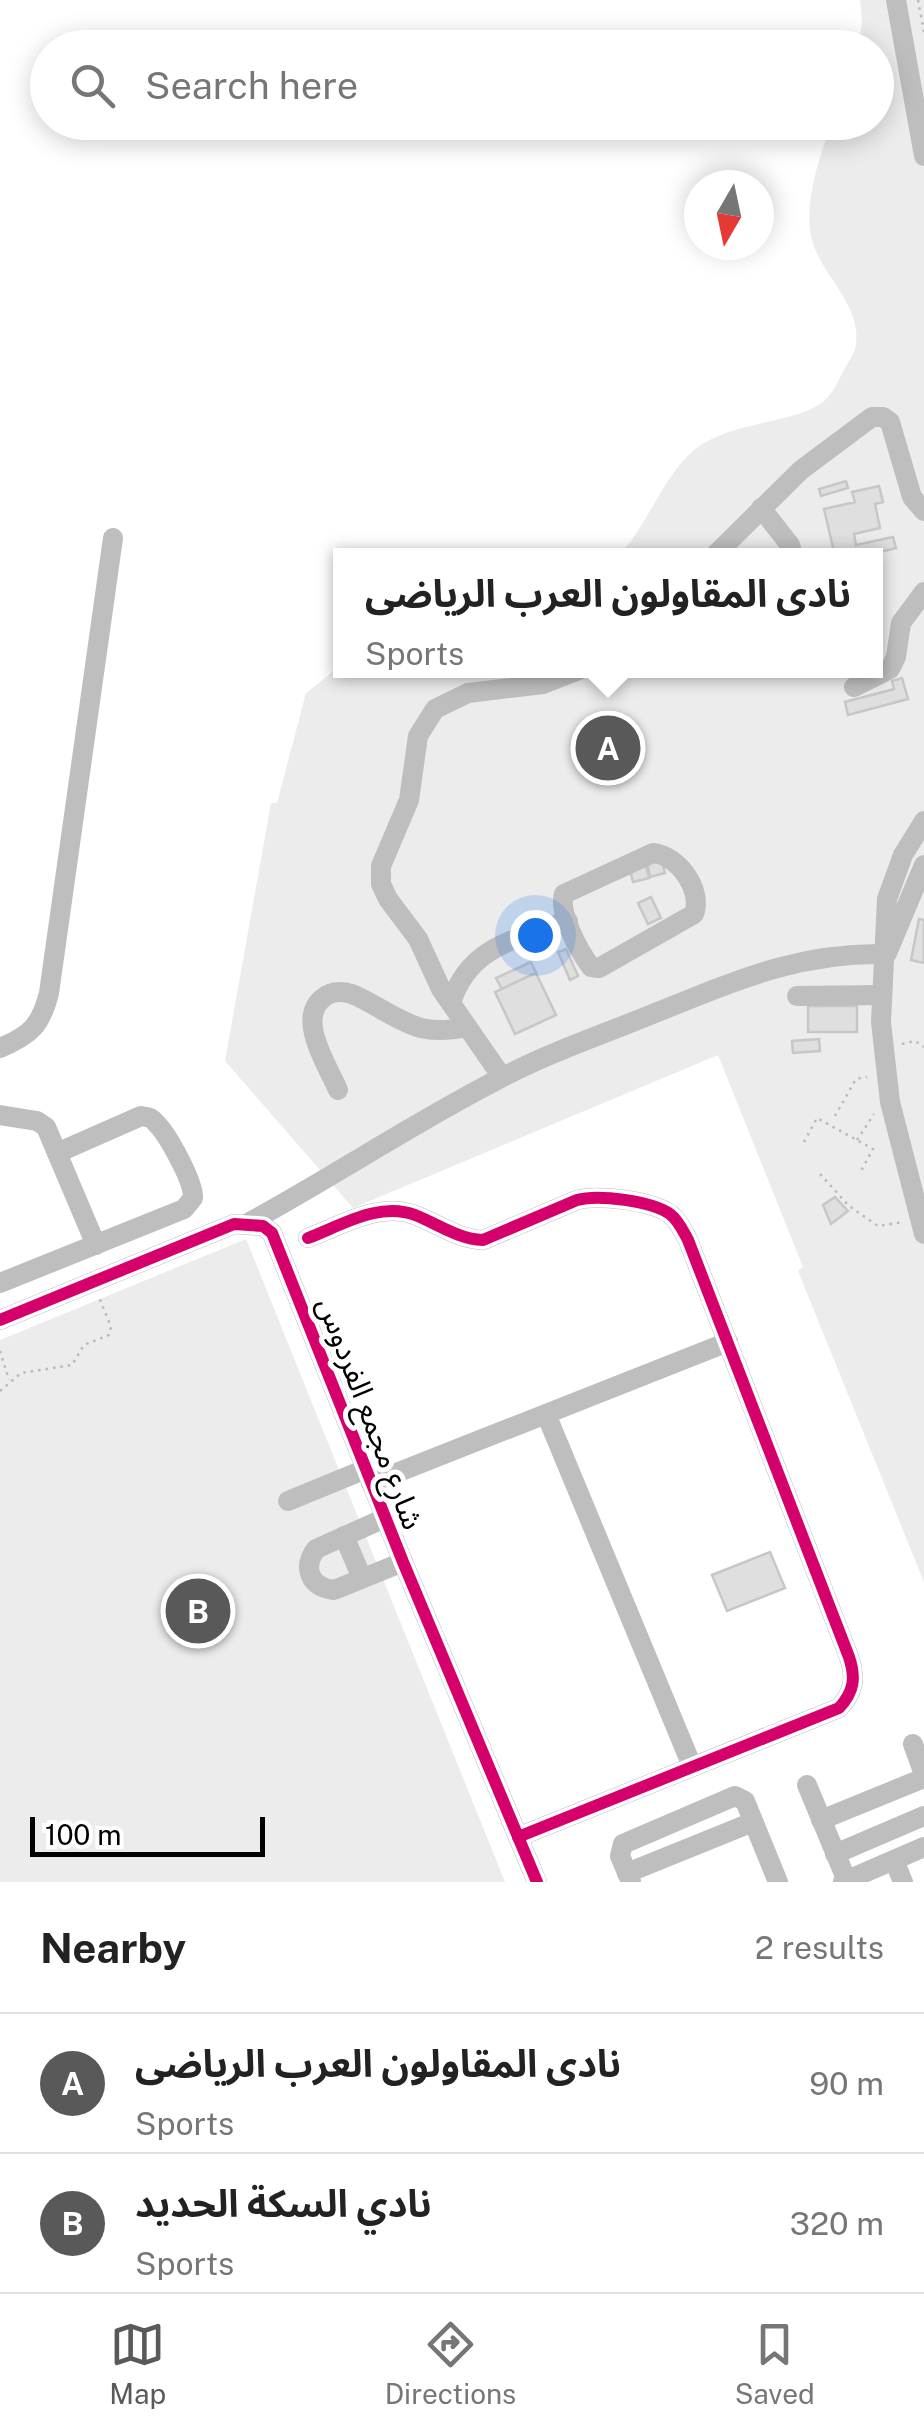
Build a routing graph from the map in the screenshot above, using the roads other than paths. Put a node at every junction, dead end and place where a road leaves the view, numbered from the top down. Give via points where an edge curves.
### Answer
1 (896, 0) edge
2 (924, 156) edge
3 (761, 508) junction
4 (924, 511) edge
5 (114, 538) dead end
6 (722, 548) edge
7 (791, 548) edge
8 (924, 592) edge
9 (883, 672) edge
10 (558, 678) edge
11 (872, 678) edge
12 (854, 687) dead end
13 (924, 821) edge
14 (924, 865) edge
15 (568, 920) junction
16 (886, 954) junction
17 (882, 995) junction
18 (797, 996) dead end
19 (450, 1003) junction
20 (467, 1027) junction
21 (0, 1048) edge
22 (502, 1077) junction
23 (338, 1090) dead end
24 (0, 1115) edge
25 (57, 1153) junction
26 (248, 1223) junction
27 (922, 1226) edge
28 (308, 1238) dead end
29 (96, 1245) junction
30 (0, 1284) edge
31 (0, 1320) edge
32 (728, 1342) junction
33 (546, 1414) junction
34 (368, 1476) junction
35 (288, 1501) dead end
36 (385, 1518) junction
37 (344, 1536) junction
38 (403, 1562) junction
39 (362, 1578) junction
40 (913, 1744) dead end
41 (692, 1766) junction
42 (924, 1776) edge
43 (806, 1785) dead end
44 (924, 1816) edge
45 (821, 1820) junction
46 (753, 1822) junction
47 (518, 1837) junction
48 (924, 1847) edge
49 (835, 1854) junction
50 (894, 1860) junction
51 (629, 1877) edge
52 (845, 1881) edge
53 (538, 1882) edge
54 (778, 1882) edge
55 (903, 1882) edge

1 - 2 street
3 - 4 street via 822,452 878,416 890,422 912,497
3 - 6 street
3 - 7 street
5 - 21 street via 50,993 43,1017 23,1038
8 - 9 street via 901,623 896,658
10 - 19 street via 456,696 435,709 418,736 409,800 380,876
11 - 12 street
13 - 16 street via 902,855 887,898
14 - 16 street
15 - 15 street via 587,962 599,968 690,919 698,902 675,860 653,853 564,894
15 - 19 street via 489,950 466,971
16 - 17 street
16 - 22 street via 812,958 765,970
17 - 18 street
17 - 27 street via 885,1075
19 - 20 street
20 - 22 street
20 - 23 street via 417,1027 355,996 331,993 313,1010 311,1022
22 - 26 street
24 - 25 street via 42,1123
25 - 29 street
25 - 29 street via 148,1117 192,1184 193,1198 184,1209
26 - 31 street
26 - 34 street, شارع مجمع الفردوس via 263,1226 278,1244
28 - 32 street via 382,1211 412,1213 482,1240 585,1198 656,1208 677,1220 688,1240
29 - 30 street
32 - 33 street
32 - 41 street via 854,1684 840,1708
33 - 34 street
33 - 41 street
34 - 35 street
34 - 36 street, شارع مجمع الفردوس
36 - 37 street
36 - 38 street, شارع مجمع الفردوس
37 - 39 street
37 - 39 street via 316,1548 309,1558 312,1581 334,1590
38 - 39 street
38 - 47 street, شارع مجمع الفردوس
40 - 42 street
41 - 47 street
42 - 45 street
43 - 45 street
44 - 49 street
45 - 49 street
46 - 51 street
46 - 51 street via 745,1801 730,1798 627,1841 620,1856
46 - 54 street
47 - 53 street, شارع مجمع الفردوس
48 - 50 street
49 - 52 street
50 - 52 street
50 - 55 street

